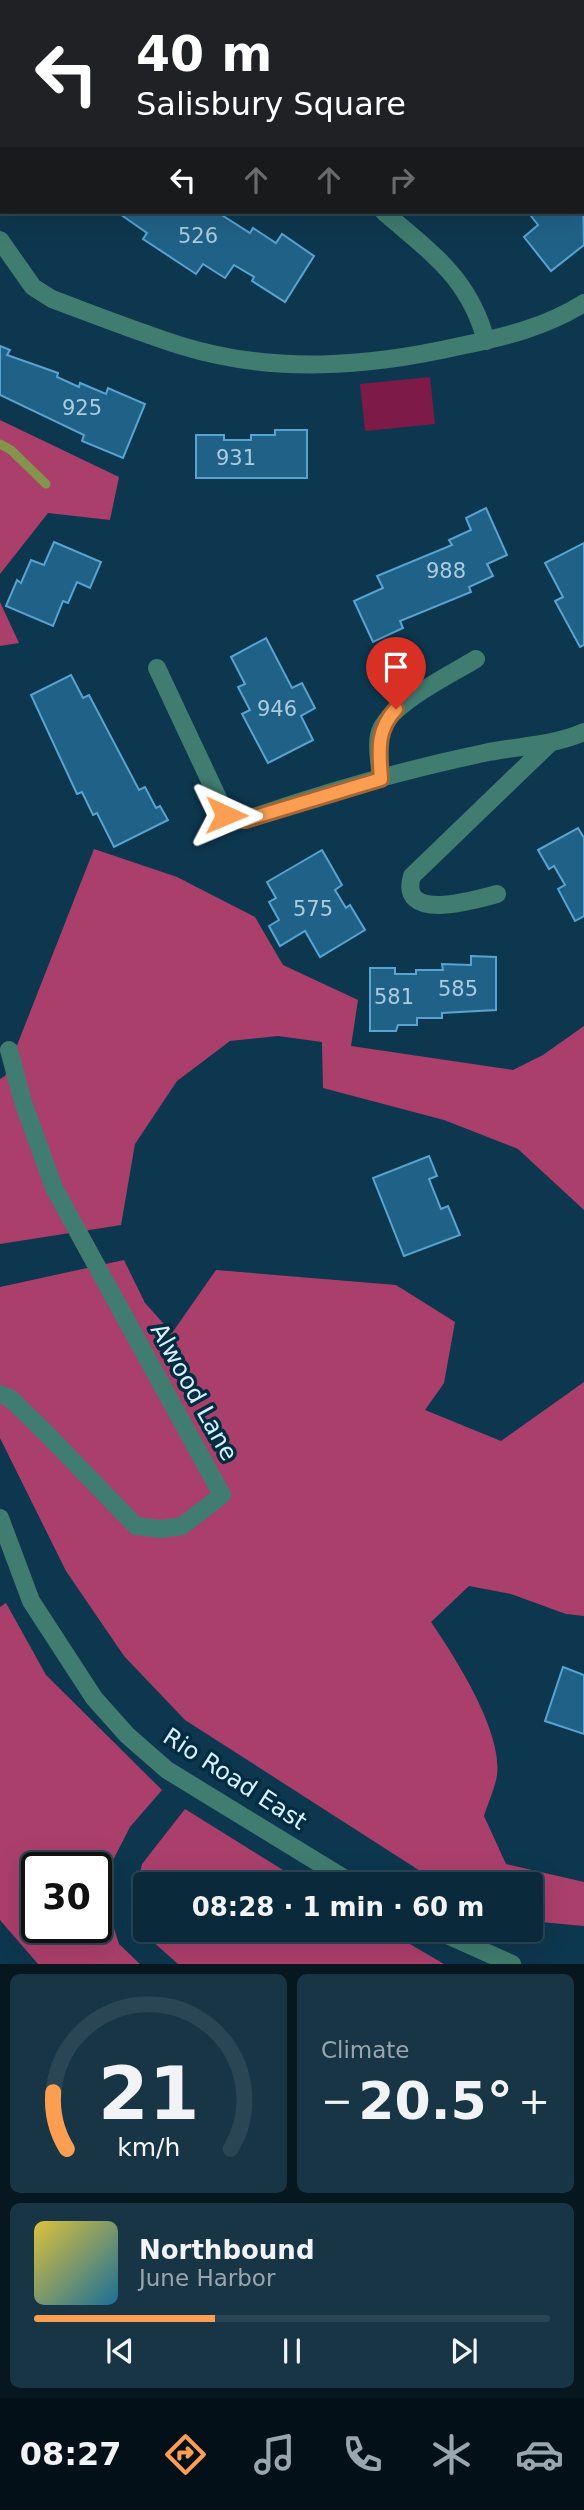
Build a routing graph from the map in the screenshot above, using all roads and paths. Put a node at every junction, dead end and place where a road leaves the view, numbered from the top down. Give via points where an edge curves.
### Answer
1 (386, 214) edge
2 (0, 240) edge
3 (584, 303) edge
4 (486, 341) junction
5 (476, 659) dead end
6 (157, 668) dead end
7 (584, 732) edge
8 (550, 743) junction
9 (381, 779) junction
10 (497, 894) dead end
11 (9, 1050) dead end
12 (0, 1394) edge
13 (0, 1518) edge
14 (334, 1872) edge
15 (463, 1942) edge
16 (512, 1964) edge

1 - 4 street via 464,287 478,311
2 - 4 street via 33,287 52,299 183,346 240,359 344,365 401,359
3 - 4 street via 538,327
5 - 9 street via 396,709 385,721 379,736
6 - 9 street via 226,815 245,820
7 - 8 street
8 - 9 street via 485,753
8 - 10 street via 412,876 409,885 413,898 422,904
11 - 12 street, Alwood Lane via 54,1188 222,1495 182,1526 136,1526 10,1398
13 - 14 street, Rio Road East via 37,1611 94,1698 127,1735 167,1770
15 - 16 street

